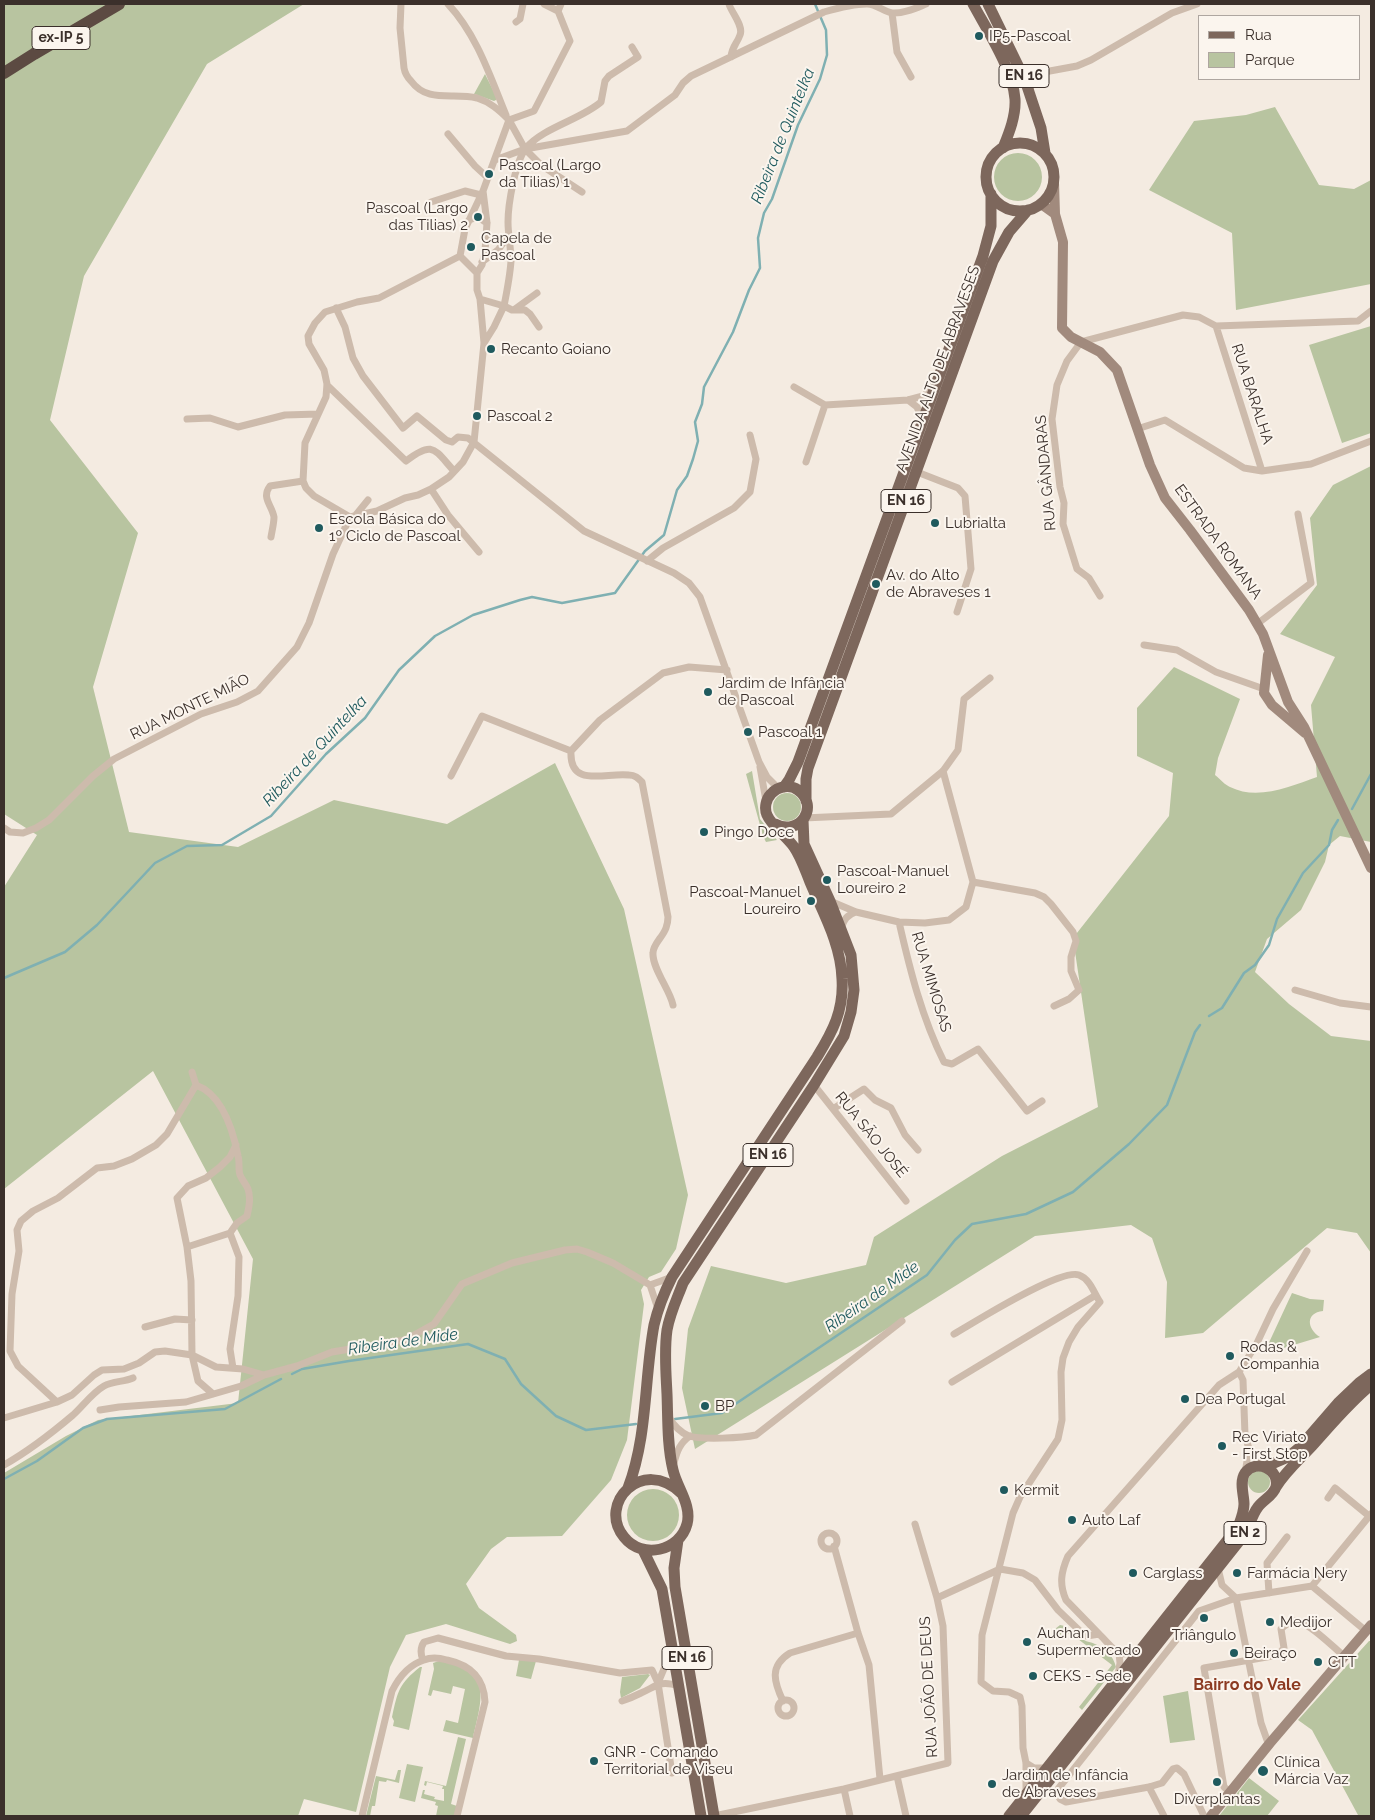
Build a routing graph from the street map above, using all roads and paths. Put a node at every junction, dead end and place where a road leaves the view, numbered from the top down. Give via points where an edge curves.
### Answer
1 (119, 4) edge
2 (401, 4) edge
3 (448, 4) edge
4 (523, 4) edge
5 (544, 4) edge
6 (728, 4) edge
7 (926, 4) edge
8 (973, 4) edge
9 (988, 4) edge
10 (1197, 4) edge
11 (560, 7) edge
12 (892, 13) junction
13 (516, 22) dead end
14 (632, 47) dead end
15 (731, 57) junction
16 (1019, 67) junction
17 (1039, 73) junction
18 (4, 74) edge
19 (911, 77) dead end
20 (1030, 93) junction
21 (508, 120) junction
22 (448, 134) dead end
23 (1003, 148) junction
24 (525, 149) junction
25 (1045, 153) junction
26 (495, 160) junction
27 (488, 178) junction
28 (1054, 183) junction
29 (582, 192) dead end
30 (482, 193) junction
31 (991, 194) junction
32 (431, 202) dead end
33 (1041, 204) junction
34 (1028, 210) junction
35 (1056, 214) junction
36 (469, 220) junction
37 (487, 224) junction
38 (509, 235) junction
39 (460, 256) junction
40 (482, 262) junction
41 (477, 273) junction
42 (536, 294) dead end
43 (480, 299) junction
44 (504, 306) junction
45 (336, 308) junction
46 (512, 310) junction
47 (1371, 311) edge
48 (539, 326) dead end
49 (1216, 326) junction
50 (1081, 342) junction
51 (484, 343) junction
52 (326, 386) junction
53 (794, 387) dead end
54 (935, 387) junction
55 (908, 400) junction
56 (825, 405) junction
57 (318, 414) junction
58 (187, 419) dead end
59 (923, 420) junction
60 (1137, 429) junction
61 (750, 435) dead end
62 (1371, 441) edge
63 (474, 442) junction
64 (806, 462) dead end
65 (454, 471) junction
66 (1262, 471) junction
67 (917, 472) junction
68 (303, 482) junction
69 (431, 489) junction
70 (368, 500) dead end
71 (1298, 514) dead end
72 (352, 517) junction
73 (271, 537) dead end
74 (479, 552) dead end
75 (647, 560) junction
76 (1100, 596) dead end
77 (957, 612) dead end
78 (1257, 624) junction
79 (1144, 645) dead end
80 (1269, 652) junction
81 (727, 670) junction
82 (990, 678) dead end
83 (1264, 689) junction
84 (1309, 737) junction
85 (571, 751) junction
86 (759, 762) junction
87 (943, 771) junction
88 (451, 776) dead end
89 (781, 787) junction
90 (766, 802) junction
91 (805, 812) junction
92 (775, 824) junction
93 (4, 828) edge
94 (1371, 868) edge
95 (973, 882) junction
96 (830, 901) junction
97 (856, 912) junction
98 (899, 922) junction
99 (841, 928) junction
100 (1295, 990) dead end
101 (673, 1005) dead end
102 (1054, 1006) dead end
103 (1371, 1007) edge
104 (192, 1072) dead end
105 (196, 1084) junction
106 (814, 1086) junction
107 (1042, 1101) dead end
108 (833, 1109) junction
109 (236, 1145) junction
110 (918, 1150) dead end
111 (906, 1201) dead end
112 (230, 1232) junction
113 (187, 1247) junction
114 (1307, 1251) dead end
115 (672, 1278) junction
116 (650, 1284) junction
117 (1096, 1295) junction
118 (658, 1309) junction
119 (192, 1320) junction
120 (902, 1322) dead end
121 (145, 1327) dead end
122 (954, 1334) dead end
123 (192, 1356) junction
124 (233, 1368) junction
125 (1239, 1372) junction
126 (1371, 1374) edge
127 (264, 1375) junction
128 (133, 1378) dead end
129 (952, 1382) dead end
130 (1371, 1385) edge
131 (213, 1394) junction
132 (57, 1402) junction
133 (100, 1410) dead end
134 (668, 1414) junction
135 (4, 1418) edge
136 (690, 1436) junction
137 (1249, 1449) junction
138 (4, 1465) edge
139 (1263, 1467) junction
140 (673, 1470) junction
141 (1245, 1473) junction
142 (630, 1484) junction
143 (1276, 1486) junction
144 (1243, 1489) junction
145 (681, 1494) junction
146 (1269, 1497) junction
147 (1328, 1498) dead end
148 (1370, 1515) edge
149 (915, 1524) dead end
150 (1287, 1537) dead end
151 (678, 1540) junction
152 (834, 1546) dead end
153 (643, 1550) junction
154 (1218, 1568) junction
155 (1000, 1569) junction
156 (1206, 1583) junction
157 (1222, 1585) junction
158 (1312, 1586) junction
159 (1269, 1593) junction
160 (936, 1598) junction
161 (1236, 1598) junction
162 (1369, 1628) edge
163 (858, 1634) junction
164 (1099, 1634) junction
165 (671, 1643) junction
166 (1141, 1650) junction
167 (1119, 1653) junction
168 (1344, 1656) junction
169 (423, 1660) junction
170 (1249, 1661) junction
171 (1117, 1681) junction
172 (658, 1683) junction
173 (678, 1686) junction
174 (622, 1701) dead end
175 (783, 1701) dead end
176 (1270, 1743) junction
177 (1026, 1763) junction
178 (1048, 1768) junction
179 (672, 1773) dead end
180 (897, 1776) junction
181 (880, 1779) junction
182 (1149, 1787) junction
183 (844, 1789) junction
184 (1230, 1792) junction
185 (1026, 1796) junction
186 (362, 1816) edge
187 (457, 1816) edge
188 (702, 1816) edge
189 (714, 1816) edge
190 (850, 1816) edge
191 (906, 1816) edge
192 (1009, 1816) edge
193 (1021, 1816) edge
194 (1164, 1816) edge
195 (1204, 1816) edge
196 (1211, 1816) edge

1 - 18 highway, ex-IP 5
2 - 21 street via 405,74 415,86 437,97 475,98 490,103
3 - 21 street via 477,46
4 - 13 street via 520,19
5 - 11 street
6 - 15 street via 741,30
7 - 12 street
8 - 23 main road, EN 16 via 1010,74 1015,98 1014,114
9 - 16 main road, EN 16
10 - 17 street via 1172,13 1091,60
11 - 21 street via 570,41 534,112
12 - 15 street via 867,4 824,12
12 - 19 street via 897,52
14 - 24 street via 638,57 609,76 601,102 538,138
15 - 24 street via 690,76 675,95 627,132
16 - 17 street
16 - 20 main road, EN 16
17 - 20 street
20 - 25 main road, EN 16
21 - 24 street
21 - 26 street
22 - 27 street
23 - 25 main road via 1025,143
23 - 31 main road, EN 16 via 995,154 988,168 987,184
24 - 26 street
24 - 29 street via 541,165
24 - 38 street via 511,196
25 - 28 main road, EN 16 via 1054,172
26 - 27 street
27 - 30 street
28 - 33 main road via 1052,191
28 - 35 street, ESTRADA ROMANA
30 - 32 street via 466,191
30 - 36 street
30 - 37 street
31 - 34 main road via 1007,208
31 - 54 main road, AVENIDA ALTO DE ABRAVESES / EN 16 via 991,226 983,256
33 - 34 main road, EN 16
33 - 35 street
34 - 67 main road, AVENIDA ALTO DE ABRAVESES / EN 16 via 1009,232 993,261
35 - 50 street, ESTRADA ROMANA via 1062,242 1062,328
36 - 37 street via 478,217
36 - 39 street
37 - 40 street
38 - 40 street via 498,250
38 - 44 street via 511,259
39 - 41 street
39 - 45 street via 379,298
40 - 41 street
41 - 43 street
42 - 46 street
43 - 44 street
43 - 51 street
44 - 46 street
44 - 51 street
45 - 52 street via 325,312 308,336 309,344 324,370
45 - 63 street via 356,364 403,428 417,416 446,440 452,442 462,436
46 - 48 street via 525,310
47 - 49 street via 1358,321
49 - 50 street via 1198,317 1183,315
49 - 66 street, RUA BARALHA
50 - 60 street, ESTRADA ROMANA via 1093,346 1116,370
50 - 76 street, RUA GÂNDARAS via 1067,361 1057,385 1052,419 1067,541 1078,569 1089,578
51 - 63 street
52 - 57 street via 326,397
52 - 65 street via 406,461 426,448 438,453
53 - 56 street
54 - 55 street via 923,396
54 - 59 main road, AVENIDA ALTO DE ABRAVESES / EN 16
55 - 56 street
55 - 59 street via 917,407
56 - 64 street
57 - 58 street via 285,416 238,427 210,418
57 - 68 street via 305,443
59 - 89 main road, AVENIDA ALTO DE ABRAVESES / EN 16 via 798,762 789,780
60 - 66 street via 1165,420 1244,468
60 - 78 street, ESTRADA ROMANA via 1165,498
61 - 75 street via 756,459 750,492 734,508
62 - 66 street via 1312,464
63 - 65 street
63 - 75 street via 584,531
65 - 69 street
67 - 77 street via 958,488 965,496 971,569
67 - 91 main road, AVENIDA ALTO DE ABRAVESES / EN 16 via 808,768
68 - 72 street via 314,496
68 - 73 street via 270,486 266,491 274,516
69 - 72 street via 377,511
69 - 74 street
70 - 72 street, RUA MONTE MIÃO
71 - 78 street via 1311,583
72 - 93 street, RUA MONTE MIÃO via 333,554 309,624 297,647 258,691 202,714 114,759 49,820 36,828 23,832 10,832
75 - 81 street via 689,583 700,598
78 - 80 street, ESTRADA ROMANA
79 - 83 street via 1177,650 1216,672
80 - 83 street, ESTRADA ROMANA
80 - 84 street, ESTRADA ROMANA via 1288,702
81 - 85 street via 689,667 663,673 600,720
81 - 86 street
82 - 87 street via 964,698 958,750
83 - 84 street, ESTRADA ROMANA via 1272,705
84 - 94 street, ESTRADA ROMANA
85 - 88 street via 482,716
85 - 101 street via 570,762 582,774 628,774 642,782 668,917 666,930 653,953 659,976
86 - 89 street via 767,777
86 - 90 street
87 - 91 street via 892,814 829,816
87 - 95 street
89 - 90 main road, EN 16 via 773,791
89 - 91 main road via 803,794
90 - 92 main road, EN 16 via 767,814
91 - 92 main road via 793,827
91 - 96 main road, EN 16 via 804,844
92 - 115 main road, EN 16 via 795,849 831,929 840,957 840,1009 835,1027 818,1057
95 - 98 street via 966,907 949,920
95 - 102 street via 1044,897 1073,932 1076,941 1070,971 1079,990
96 - 97 street
96 - 99 main road, EN 16
97 - 98 street
97 - 99 street via 847,915
98 - 107 street, RUA MIMOSAS via 931,1035 944,1062 952,1064 978,1048 1026,1112
99 - 106 main road, EN 16 via 853,968 851,1012 844,1036
100 - 103 street via 1340,1003
104 - 105 street
105 - 109 street via 217,1100
105 - 132 street via 167,1134 156,1145 114,1166 96,1168 58,1198 33,1211 21,1221 17,1230 19,1251 12,1294 10,1351 18,1366
106 - 108 street, RUA SÃO JOSÉ
106 - 134 main road, EN 16 via 684,1284 672,1308 666,1358
108 - 110 street via 864,1089 875,1100 891,1108 905,1135
108 - 111 street, RUA SÃO JOSÉ
109 - 112 street via 240,1174 248,1189 250,1205 247,1216
109 - 113 street via 220,1167 188,1186 177,1198
112 - 113 street
112 - 124 street via 240,1257 230,1349
113 - 119 street
114 - 125 street
115 - 116 street
115 - 118 main road, EN 16
116 - 118 street
116 - 127 street via 588,1252 565,1250 512,1263 462,1284 434,1324 405,1340 332,1352
117 - 122 street via 1086,1278 1070,1275 1027,1292
117 - 129 street
117 - 155 street via 1100,1302 1078,1327 1063,1358 1062,1420 1058,1439 1020,1497
118 - 142 main road, EN 16 via 643,1430
119 - 121 street via 174,1319
119 - 123 street
120 - 136 street via 756,1435 743,1438
123 - 124 street via 216,1367
123 - 131 street via 198,1381
123 - 132 street via 155,1352 124,1369 102,1370 72,1395
124 - 127 street
125 - 137 street via 1243,1380
125 - 164 street via 1219,1385 1068,1556 1062,1571 1063,1593
126 - 139 main road via 1338,1403 1288,1457
127 - 131 street
128 - 138 street via 103,1387 72,1416
130 - 143 main road, EN 2 via 1343,1410
131 - 133 street via 186,1402
132 - 135 street
134 - 136 street via 673,1424
134 - 140 main road, EN 16
136 - 140 street via 678,1450
137 - 139 street
137 - 141 street
139 - 141 main road via 1254,1467
139 - 143 main road via 1273,1473
140 - 145 main road, EN 16
141 - 144 main road, EN 2
142 - 145 main road via 662,1480
142 - 153 main road, EN 16 via 617,1506 618,1528 624,1537
143 - 146 main road, EN 2
144 - 146 main road, EN 2 via 1254,1499
144 - 166 main road, EN 2 via 1243,1510 1238,1527
145 - 151 main road, EN 16 via 686,1502 688,1518
146 - 154 main road, EN 2 via 1258,1506 1248,1529
147 - 148 street via 1335,1488
148 - 158 street
149 - 160 street, RUA JOÃO DE DEUS
150 - 159 street via 1267,1563
151 - 153 main road via 655,1551
151 - 189 main road, EN 16 via 675,1587
152 - 163 street
153 - 165 main road, EN 16 via 662,1589
154 - 156 main road, EN 2
154 - 157 street
155 - 160 street
155 - 164 street via 1023,1573 1035,1580 1058,1610 1083,1634
155 - 177 street via 982,1635 981,1682 993,1691 1020,1697 1022,1748
156 - 157 street
156 - 193 main road, EN 2
157 - 161 street
158 - 159 street
158 - 162 street
159 - 161 street
160 - 180 street, RUA JOÃO DE DEUS via 942,1626 948,1764
161 - 170 street
161 - 182 street via 1199,1611 1057,1794 1066,1802
162 - 168 street
163 - 175 street via 786,1655 775,1672 776,1687
163 - 181 street via 868,1665
164 - 167 street
165 - 172 street
165 - 173 main road, EN 16
166 - 167 street via 1127,1655
166 - 171 main road, EN 2
167 - 171 street
168 - 170 street via 1304,1623 1296,1621 1281,1629 1284,1648 1278,1655
168 - 176 street
169 - 172 street via 421,1646 438,1638 506,1656 620,1673 652,1670
169 - 186 street via 399,1677 392,1691
169 - 187 street via 440,1658 459,1663 476,1674 484,1693
170 - 176 street via 1266,1740
170 - 184 street via 1204,1668 1224,1787
171 - 178 main road, EN 2
172 - 173 street
172 - 174 street
172 - 179 street
173 - 188 main road, EN 16
176 - 184 street
177 - 178 street via 1034,1768
177 - 185 street
178 - 185 main road, EN 2
180 - 181 street, RUA JOÃO DE DEUS
180 - 191 street
181 - 183 street, RUA JOÃO DE DEUS
182 - 194 street
182 - 195 street via 1162,1783 1173,1770 1180,1769
183 - 189 street, RUA JOÃO DE DEUS
183 - 190 street
184 - 196 street
185 - 192 main road, EN 2

